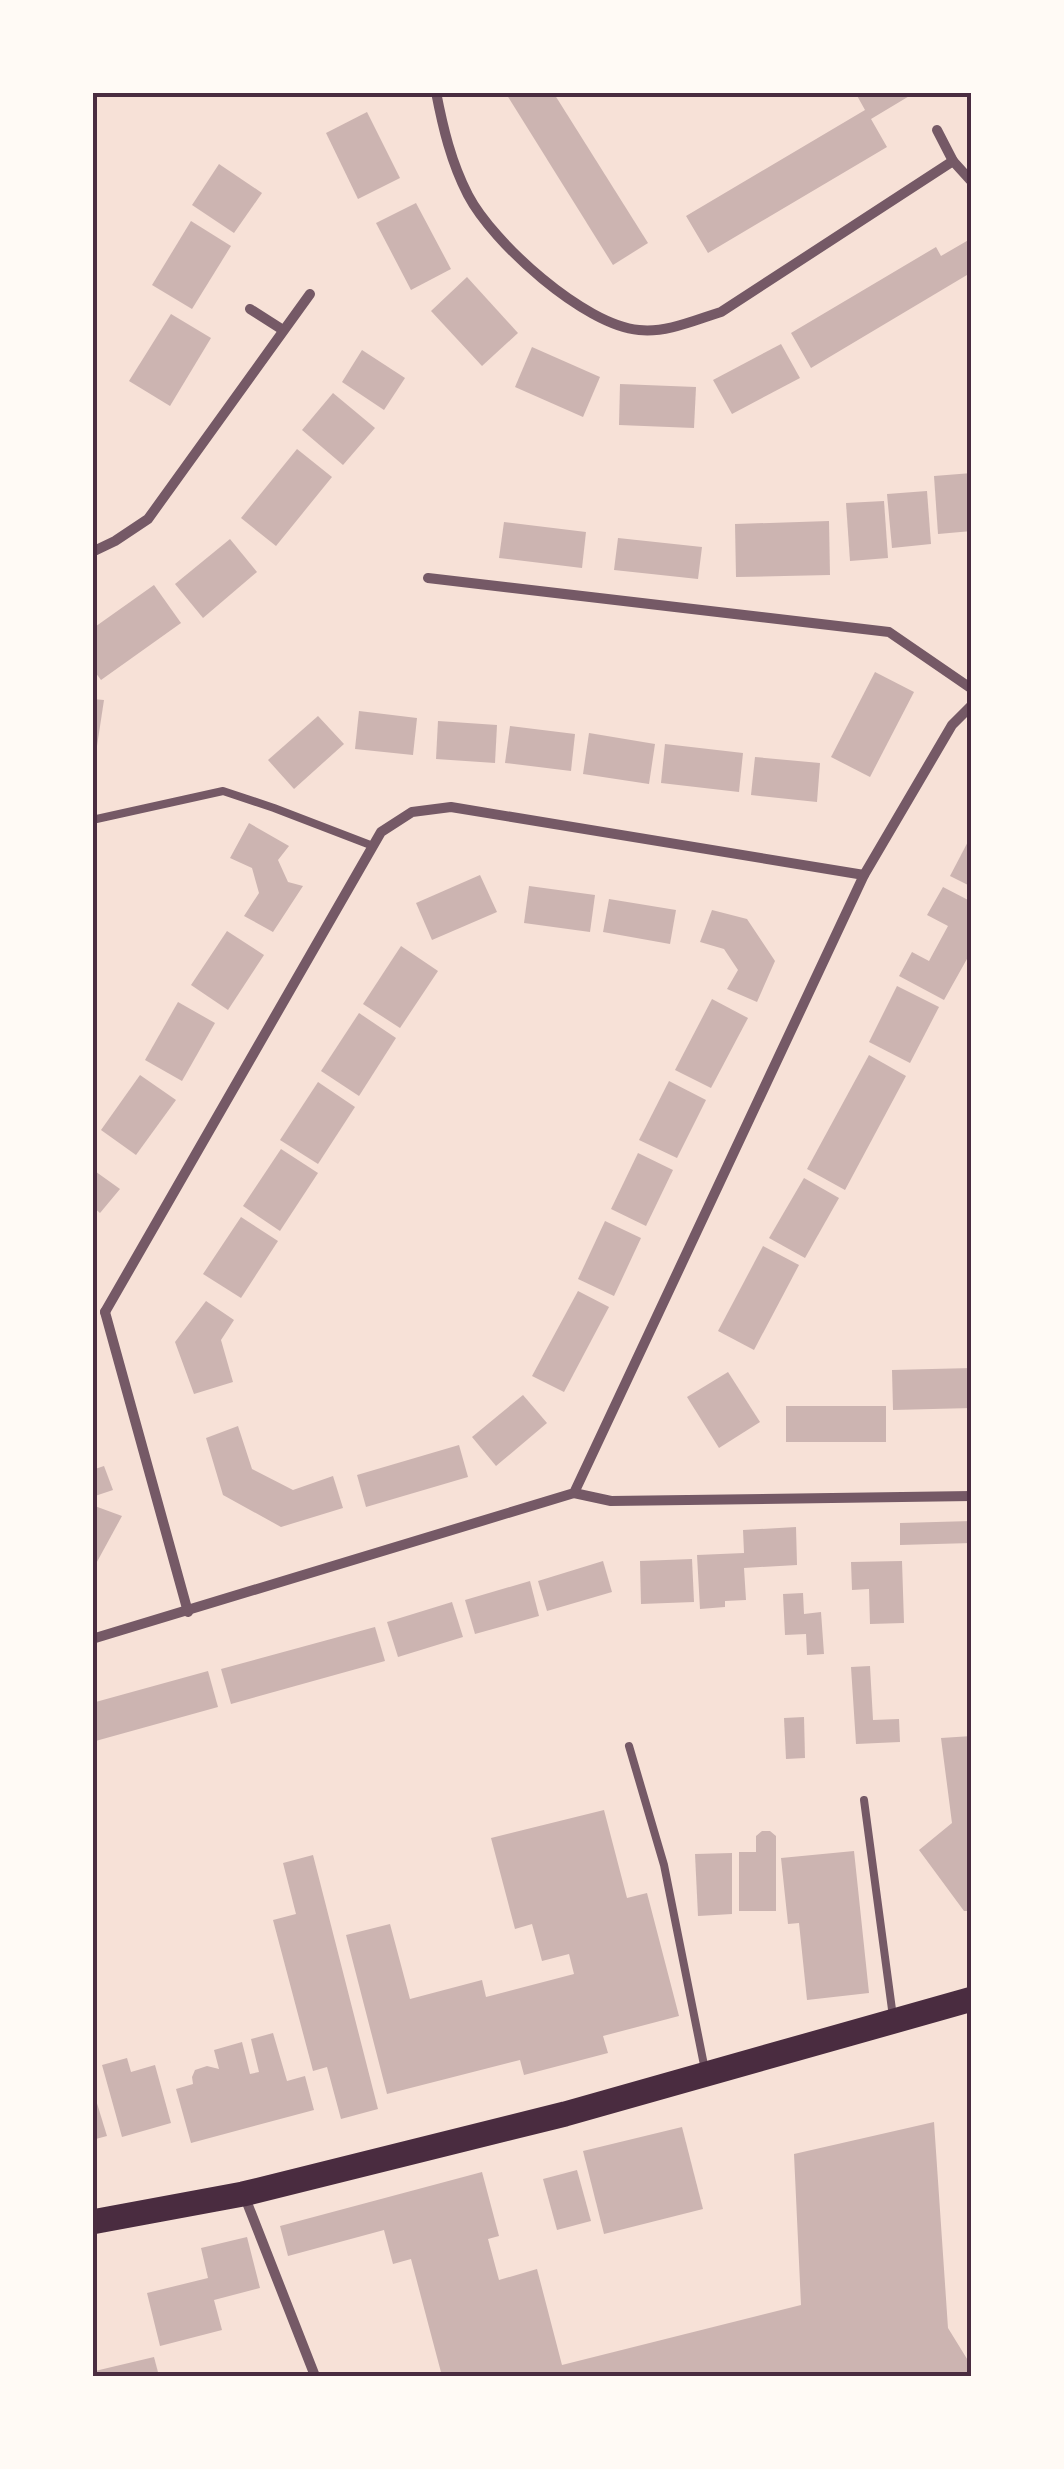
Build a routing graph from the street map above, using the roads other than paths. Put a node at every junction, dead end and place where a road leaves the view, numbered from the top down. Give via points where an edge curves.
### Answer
1 (436, 92) edge
2 (937, 130) dead end
3 (953, 161) junction
4 (972, 182) edge
5 (310, 294) dead end
6 (250, 308) dead end
7 (283, 330) junction
8 (92, 552) edge
9 (428, 578) dead end
10 (972, 690) edge
11 (972, 705) edge
12 (92, 820) edge
13 (373, 846) junction
14 (864, 876) junction
15 (92, 1306) edge
16 (105, 1312) junction
17 (574, 1493) junction
18 (972, 1496) edge
19 (188, 1612) junction
20 (92, 1639) edge
21 (629, 1746) dead end
22 (864, 1800) dead end
23 (972, 1999) edge
24 (894, 2021) junction
25 (706, 2074) junction
26 (244, 2194) junction
27 (92, 2222) edge
28 (315, 2376) edge

1 - 3 street via 457,171 487,224 531,269 588,311 644,331 721,312
2 - 3 street
3 - 4 street
5 - 7 street
6 - 7 street
7 - 8 street via 148,519
9 - 10 street via 889,632
11 - 14 street via 952,725
12 - 13 lane via 222,791
13 - 14 street via 381,832 412,812 451,808
13 - 16 street
14 - 17 street
15 - 16 street
16 - 19 street
17 - 18 street via 612,1501
17 - 19 street
19 - 20 street
21 - 25 lane via 664,1865
22 - 24 lane
23 - 24 main road
24 - 25 main road
25 - 26 main road
26 - 27 main road
26 - 28 street

